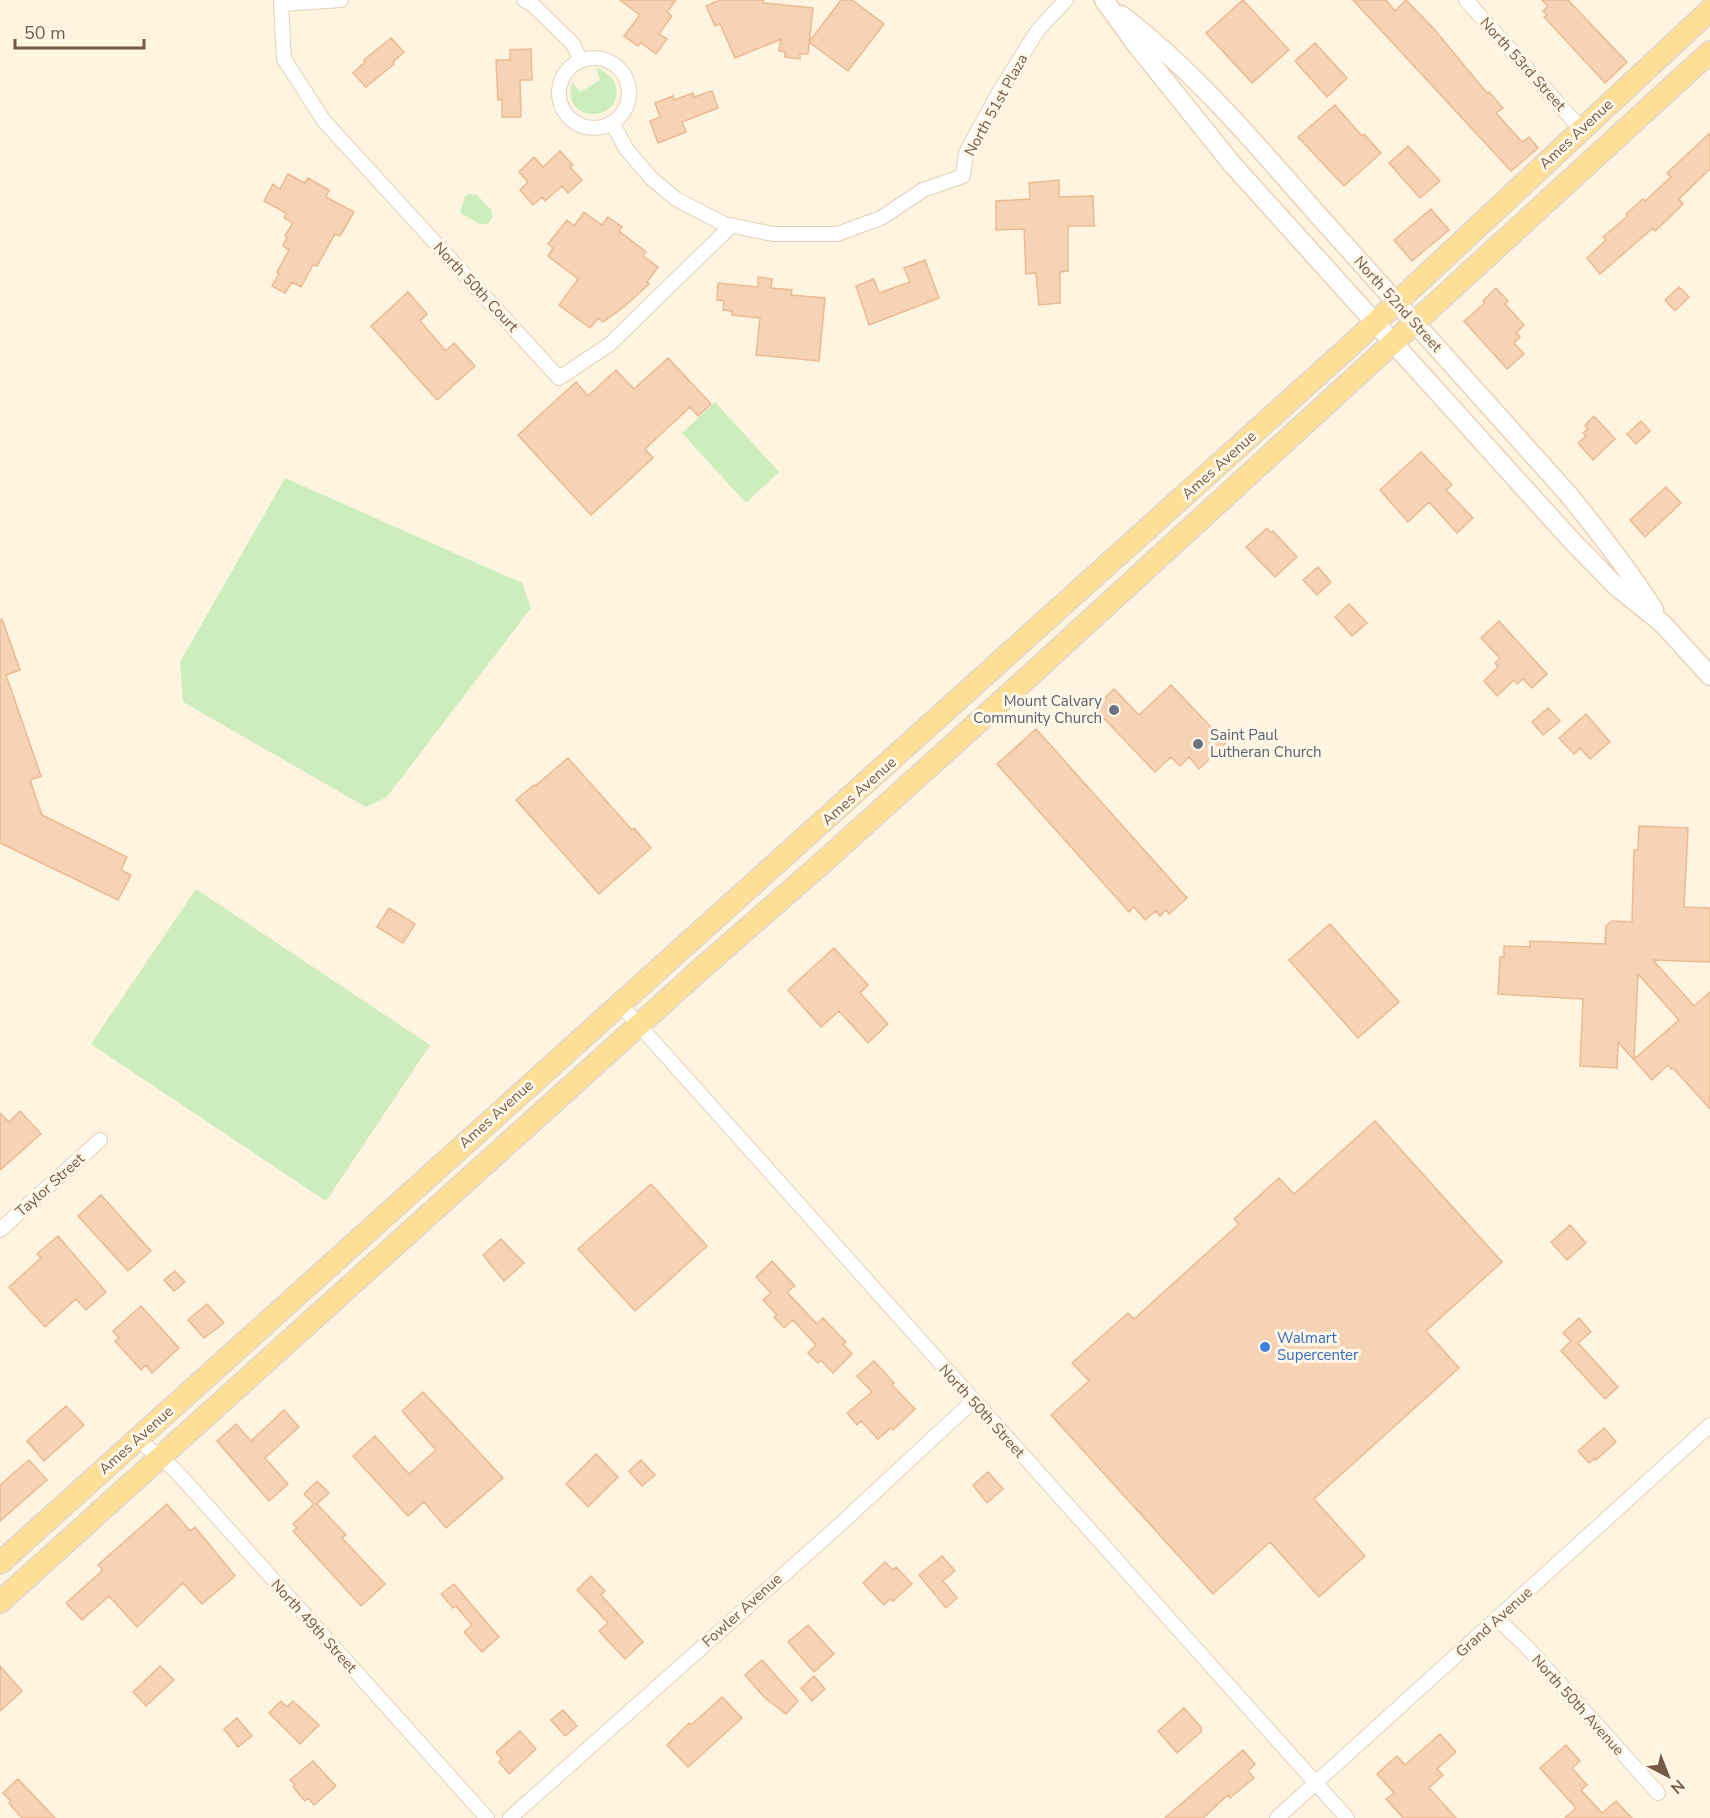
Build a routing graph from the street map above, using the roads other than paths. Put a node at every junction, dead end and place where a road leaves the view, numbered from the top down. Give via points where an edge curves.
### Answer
1 (341, 0) edge
2 (524, 0) edge
3 (1066, 0) edge
4 (1466, 0) edge
5 (281, 2) edge
6 (1106, 2) edge
7 (1710, 10) edge
8 (1710, 52) edge
9 (580, 61) junction
10 (612, 123) junction
11 (1581, 129) junction
12 (732, 225) junction
13 (1396, 302) junction
14 (1376, 322) junction
15 (1415, 323) junction
16 (1395, 342) junction
17 (1663, 624) junction
18 (1710, 676) edge
19 (619, 1003) junction
20 (639, 1026) junction
21 (100, 1140) dead end
22 (0, 1230) edge
23 (973, 1401) junction
24 (1710, 1425) edge
25 (137, 1439) junction
26 (159, 1458) junction
27 (0, 1563) edge
28 (0, 1602) edge
29 (1497, 1619) junction
30 (1315, 1783) junction
31 (1658, 1792) dead end
32 (487, 1818) edge
33 (510, 1818) edge
34 (1277, 1818) edge
35 (1347, 1818) edge

1 - 5 street
2 - 9 street via 573,44
3 - 12 street, North 51st Plaza via 1038,30 998,94 966,153 963,176 922,190 881,218 837,234 773,234
4 - 11 street, North 53rd Street
5 - 12 street, North 50th Court via 284,59 324,121 559,378 610,344
6 - 13 main road, North 52nd Street via 1155,41 1199,85
6 - 14 main road, North 52nd Street via 1232,164
7 - 11 main road, Ames Avenue
8 - 15 main road, Ames Avenue
9 - 10 street via 597,57 608,60 624,74 629,85 627,106
9 - 10 street via 566,71 560,82 561,106 568,117 582,126 601,128
10 - 12 street, North 51st Plaza via 627,150 676,199
11 - 13 main road, Ames Avenue
13 - 14 main road, Ames Avenue
13 - 15 main road, North 52nd Street
14 - 16 main road, North 52nd Street
14 - 19 main road, Ames Avenue via 865,786
15 - 16 main road, Ames Avenue
15 - 17 main road, North 52nd Street via 1568,494 1635,580
16 - 17 main road, North 52nd Street via 1571,540 1616,586
16 - 20 main road, Ames Avenue
17 - 18 main road, North 52nd Street
19 - 20 street, North 50th Street
19 - 25 main road, Ames Avenue
20 - 23 street, North 50th Street
20 - 26 main road, Ames Avenue
21 - 22 street, Taylor Street
23 - 30 street, North 50th Street
23 - 33 street, Fowler Avenue
24 - 29 street, Grand Avenue
25 - 26 street, North 49th Street
25 - 27 main road, Ames Avenue
26 - 28 main road, Ames Avenue
26 - 32 street, North 49th Street via 183,1479
29 - 30 street, Grand Avenue
29 - 31 street, North 50th Avenue
30 - 34 street, Grand Avenue
30 - 35 street, North 50th Street

